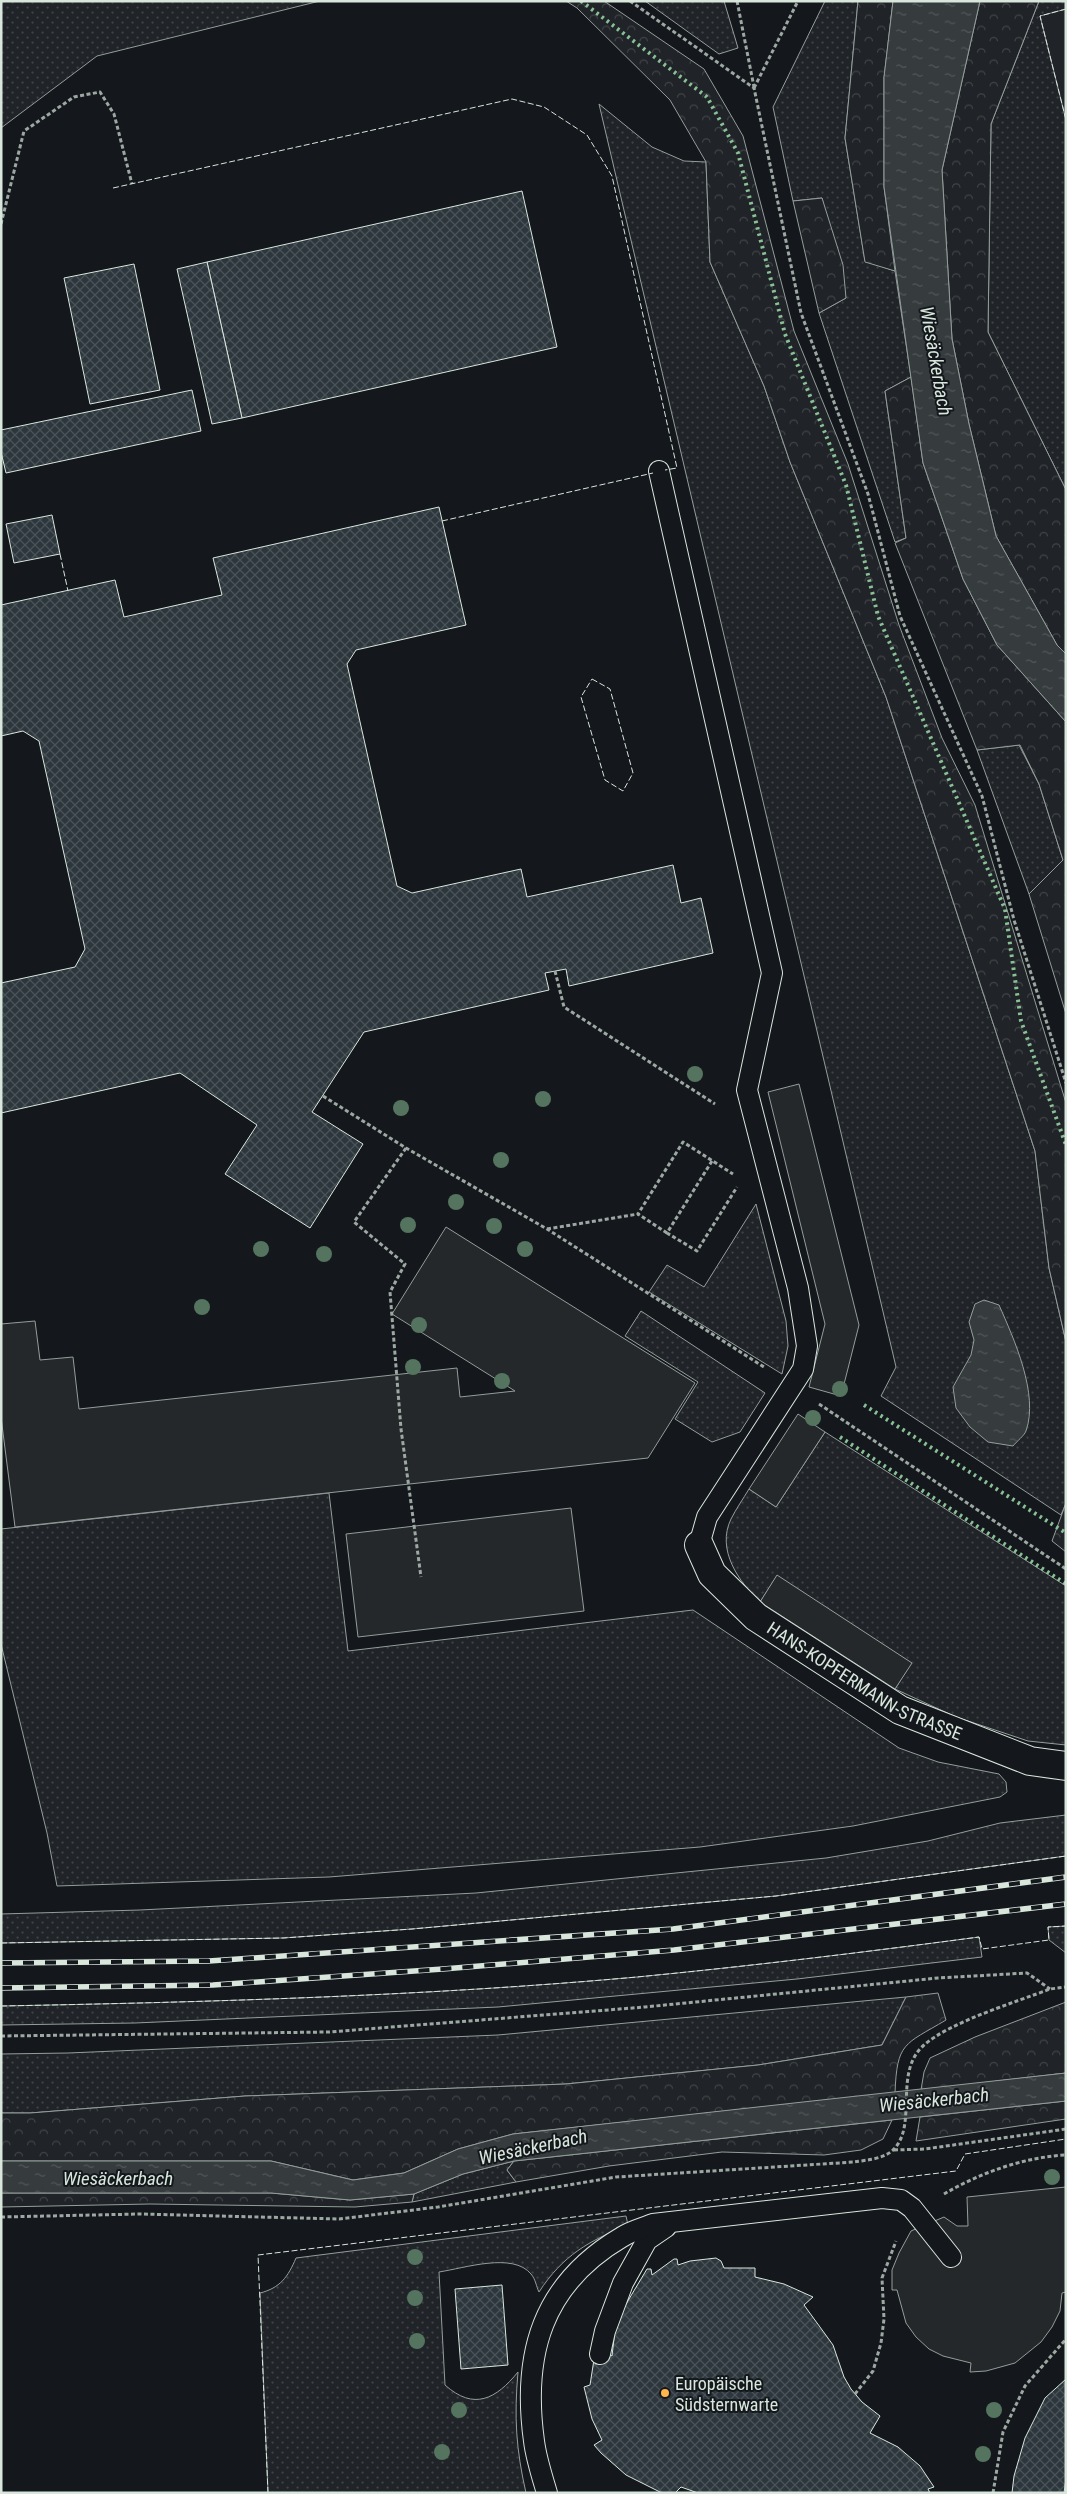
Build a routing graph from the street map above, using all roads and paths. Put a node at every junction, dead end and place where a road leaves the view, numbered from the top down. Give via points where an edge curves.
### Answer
1 (630, 1) edge
2 (737, 1) edge
3 (798, 1) edge
4 (754, 88) junction
5 (132, 184) dead end
6 (1, 224) edge
7 (659, 471) dead end
8 (556, 971) dead end
9 (1066, 1083) edge
10 (323, 1096) dead end
11 (758, 1131) junction
12 (406, 1148) junction
13 (712, 1161) junction
14 (768, 1174) junction
15 (742, 1180) junction
16 (638, 1214) junction
17 (547, 1229) junction
18 (667, 1233) junction
19 (792, 1386) junction
20 (699, 1544) joint
21 (1066, 1569) edge
22 (421, 1577) dead end
23 (1066, 1766) edge
24 (1066, 1987) edge
25 (1050, 1989) junction
26 (1, 2036) edge
27 (1066, 2129) edge
28 (894, 2150) junction
29 (1, 2217) edge
30 (674, 2221) junction
31 (951, 2257) dead end
32 (1066, 2339) edge
33 (600, 2354) dead end
34 (547, 2493) edge
35 (993, 2493) edge

1 - 4 path
2 - 4 path
3 - 4 path
4 - 9 path via 801,313 868,494 900,616 982,796 1014,920
5 - 6 path via 114,114 100,92 74,97 24,131
7 - 11 lane via 772,973 747,1090
8 - 11 path via 564,1007
10 - 12 path
11 - 14 lane
12 - 17 path
12 - 22 path via 354,1222 405,1264 390,1292 401,1429
13 - 15 path
13 - 16 path via 683,1142
13 - 18 path
14 - 15 path
14 - 19 lane via 798,1288 806,1346 803,1369
15 - 18 path via 697,1252
16 - 17 path
16 - 18 path
17 - 19 path
19 - 20 lane via 707,1518
19 - 21 path
20 - 23 street, HANS-KOPFERMANN-STRASSE via 712,1574 756,1617 900,1710 1030,1762
24 - 25 path
25 - 26 path via 1027,1973 938,1978 645,2007 329,2032
25 - 28 path via 944,2031 924,2045 909,2068 904,2120
27 - 28 path via 925,2149
28 - 29 path via 877,2158 854,2162 616,2177 438,2207 339,2219 140,2214
30 - 31 lane via 859,2200 901,2200 917,2213
30 - 33 lane via 647,2240 623,2283
30 - 34 lane via 653,2224 622,2237 569,2281 548,2310 536,2340 530,2378 534,2441
32 - 35 path via 1025,2386 1003,2432

